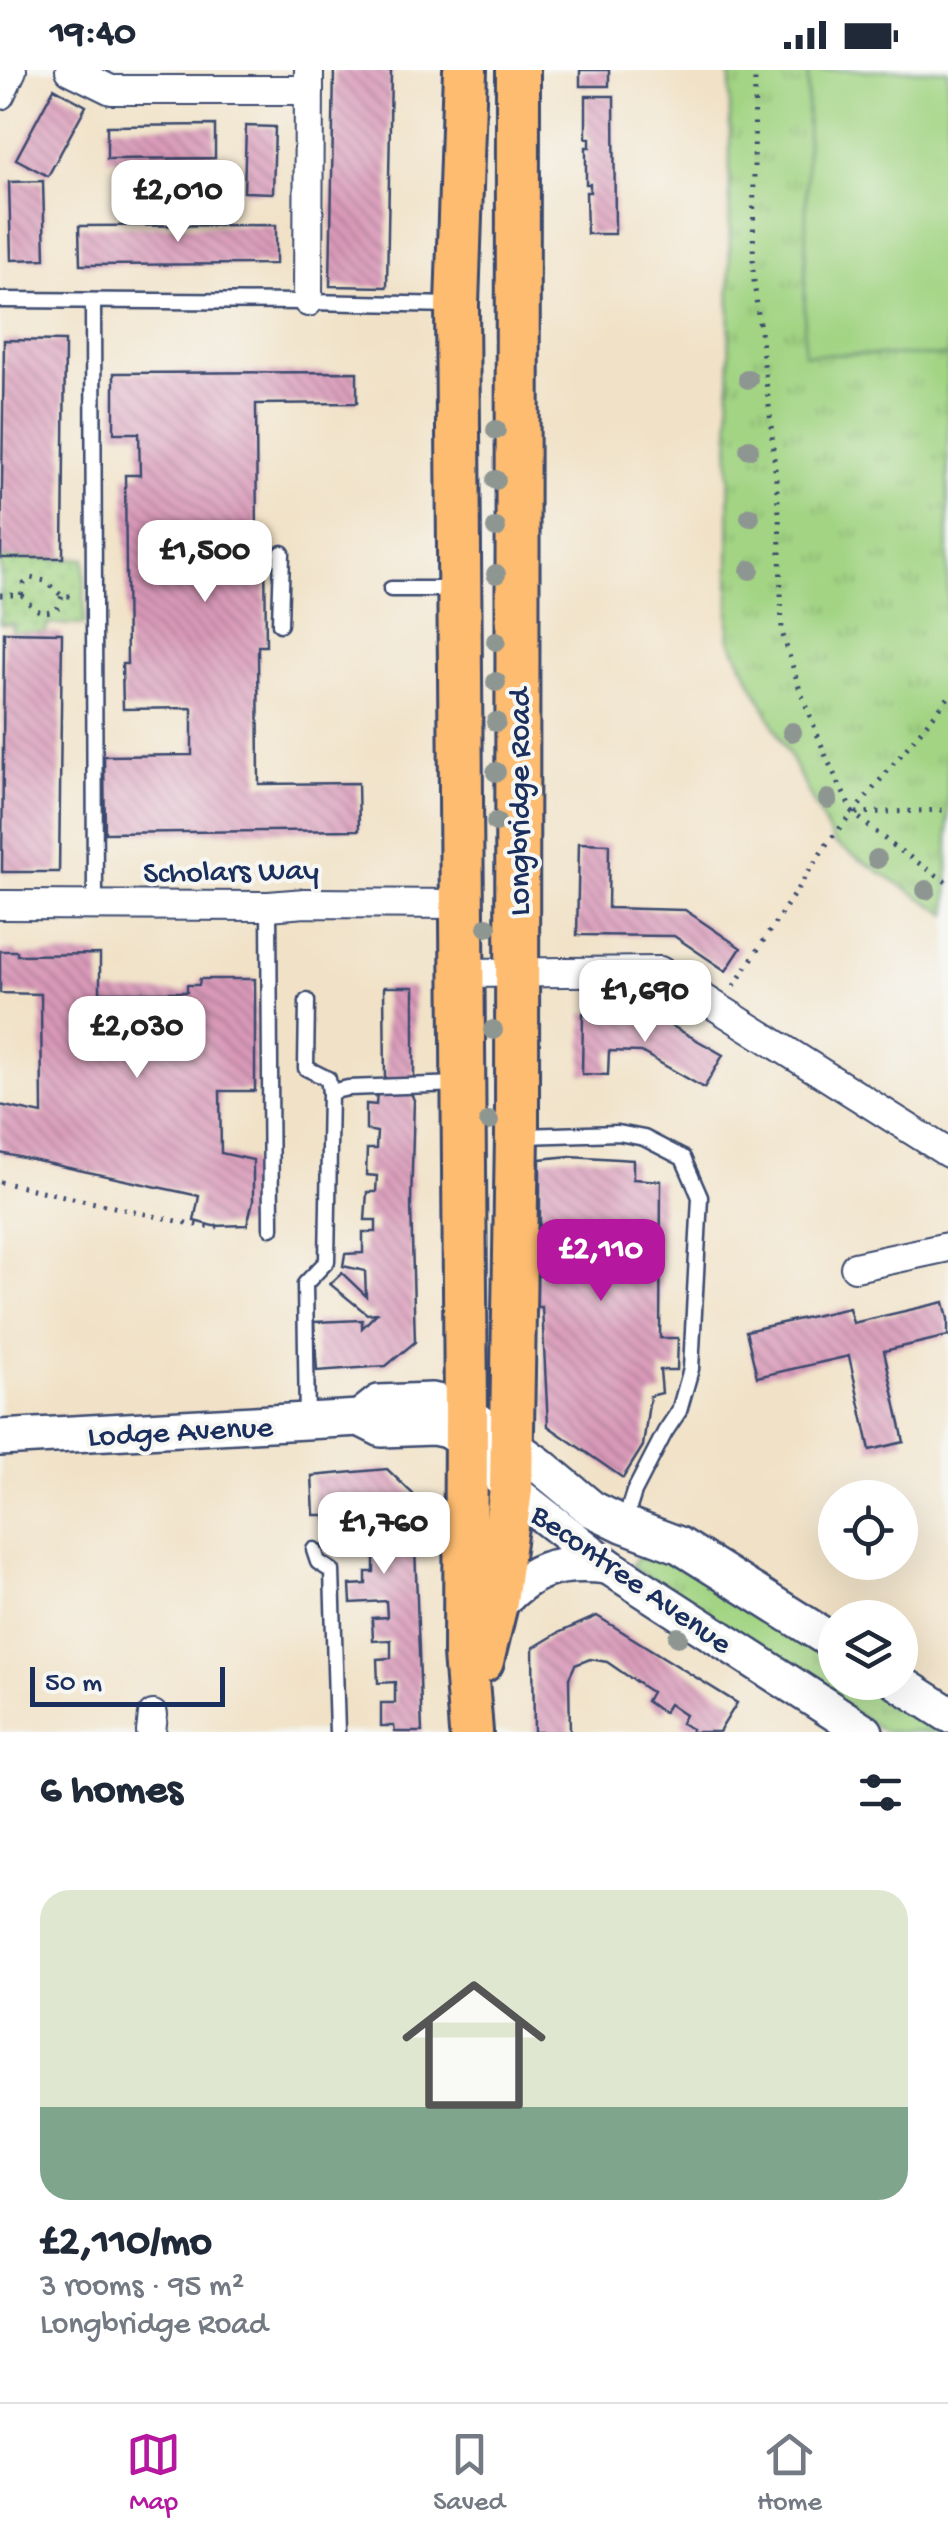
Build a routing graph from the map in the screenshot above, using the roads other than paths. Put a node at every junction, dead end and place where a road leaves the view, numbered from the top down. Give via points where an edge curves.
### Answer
1 (12, 70) edge
2 (70, 70) edge
3 (465, 70) edge
4 (518, 70) edge
5 (309, 80) edge
6 (0, 95) edge
7 (518, 172) junction
8 (462, 173) junction
9 (0, 300) edge
10 (93, 302) junction
11 (308, 302) junction
12 (457, 306) junction
13 (282, 553) dead end
14 (391, 589) dead end
15 (459, 589) junction
16 (280, 624) dead end
17 (463, 904) junction
18 (0, 905) edge
19 (95, 906) junction
20 (269, 906) junction
21 (517, 972) junction
22 (463, 973) junction
23 (308, 1001) dead end
24 (464, 1084) junction
25 (330, 1092) junction
26 (518, 1136) junction
27 (948, 1153) edge
28 (271, 1228) dead end
29 (948, 1247) edge
30 (855, 1267) dead end
31 (360, 1418) joint
32 (307, 1422) junction
33 (466, 1429) junction
34 (0, 1438) edge
35 (512, 1446) junction
36 (511, 1489) junction
37 (623, 1524) junction
38 (314, 1550) dead end
39 (608, 1566) junction
40 (494, 1608) junction
41 (818, 1632) edge
42 (918, 1695) edge
43 (948, 1714) edge
44 (471, 1721) edge
45 (337, 1732) edge
46 (865, 1732) edge

1 - 6 street
2 - 5 street via 111,90
3 - 8 main road, Longbridge Road
4 - 7 main road, Longbridge Road
5 - 11 street
7 - 8 main road
7 - 21 main road, Longbridge Road
8 - 12 main road, Longbridge Road
9 - 10 lane
10 - 11 lane
10 - 19 lane
11 - 12 lane
12 - 15 main road, Longbridge Road
13 - 16 lane
14 - 15 lane
15 - 17 main road, Longbridge Road
17 - 20 street, Scholars Way
17 - 22 main road, Longbridge Road
18 - 19 street, Scholars Way
19 - 20 street, Scholars Way
20 - 28 lane
21 - 22 street
21 - 26 main road, Longbridge Road
21 - 27 street via 660,972
22 - 24 main road, Longbridge Road
23 - 25 lane via 306,1068 328,1079
24 - 25 lane
24 - 33 main road, Longbridge Road
25 - 32 lane via 327,1260 306,1284
26 - 35 main road, Longbridge Road
26 - 37 lane via 644,1138 683,1158 700,1197 691,1369
29 - 30 street
31 - 32 street, Lodge Avenue
31 - 33 street, Becontree Avenue via 382,1429
32 - 34 street, Lodge Avenue
33 - 35 street, Becontree Avenue
33 - 36 street, Becontree Avenue
33 - 44 main road, Longbridge Road
35 - 36 main road, Longbridge Road
35 - 37 street, Becontree Avenue via 592,1509
36 - 39 street, Becontree Avenue
36 - 40 main road, Longbridge Road
37 - 41 street, Becontree Avenue via 679,1545
38 - 45 lane via 318,1562 332,1570
39 - 40 street via 543,1570
39 - 46 street, Becontree Avenue
40 - 44 main road, Longbridge Road
42 - 43 street

